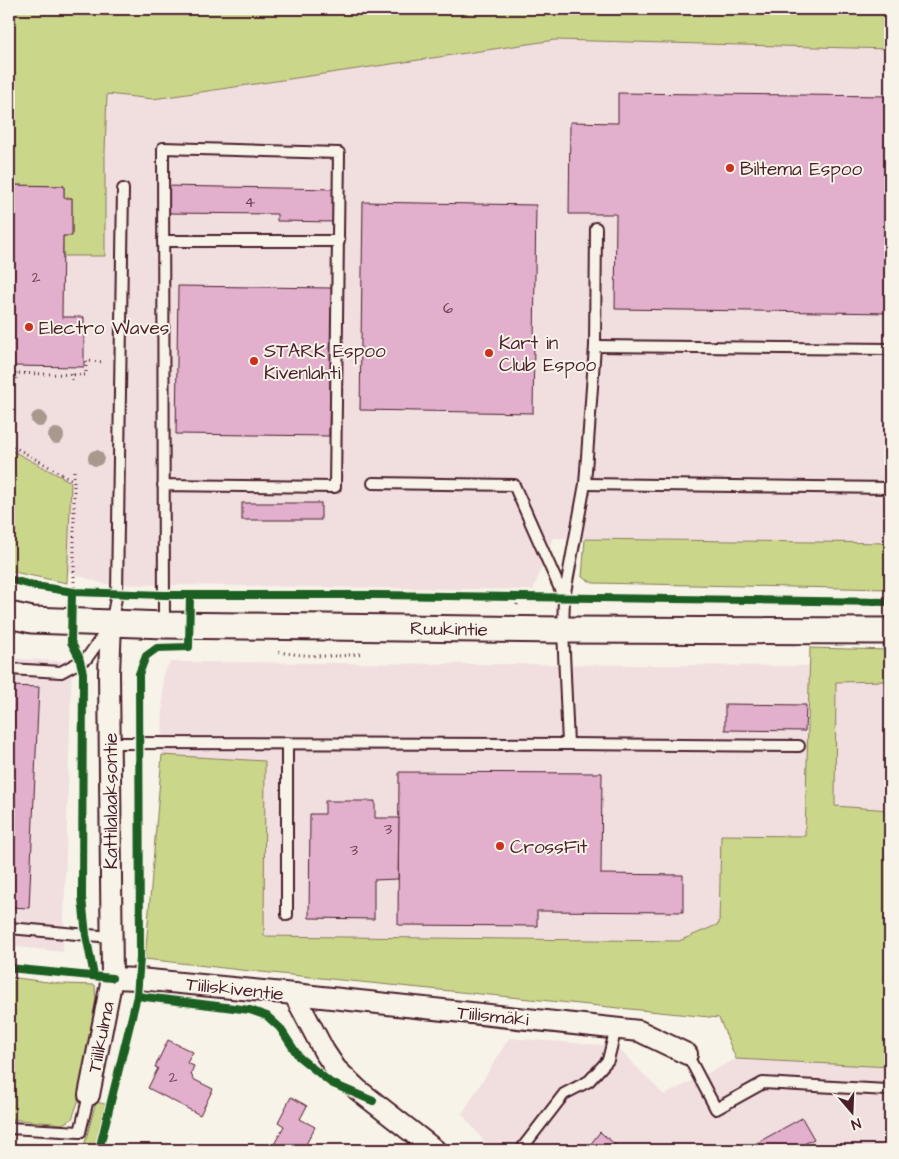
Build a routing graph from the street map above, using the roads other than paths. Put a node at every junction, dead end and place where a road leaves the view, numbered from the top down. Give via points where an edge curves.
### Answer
1 (123, 189) dead end
2 (596, 228) dead end
3 (163, 241) junction
4 (339, 242) junction
5 (595, 346) junction
6 (890, 349) edge
7 (373, 483) dead end
8 (584, 484) junction
9 (163, 485) junction
10 (890, 488) edge
11 (564, 598) junction
12 (9, 615) edge
13 (110, 624) junction
14 (164, 625) junction
15 (563, 630) junction
16 (890, 631) edge
17 (9, 669) edge
18 (110, 743) junction
19 (287, 743) junction
20 (568, 744) junction
21 (799, 746) dead end
22 (287, 915) dead end
23 (9, 928) edge
24 (111, 937) junction
25 (112, 978) junction
26 (294, 994) junction
27 (616, 1028) junction
28 (687, 1054) joint
29 (890, 1089) edge
30 (89, 1095) joint
31 (9, 1128) edge
32 (523, 1147) dead end
33 (435, 1150) edge

1 - 13 lane via 117,593
2 - 5 lane
3 - 4 lane
3 - 4 lane via 163,148 339,152
3 - 9 lane
4 - 9 lane via 335,487
5 - 6 lane
5 - 8 lane
7 - 11 lane via 514,485
8 - 10 lane
8 - 11 lane
9 - 14 lane
11 - 15 lane
12 - 13 street, Ruukintie via 32,620
13 - 14 street, Ruukintie
13 - 17 lane via 86,658 61,672
13 - 18 street, Kattilalaaksontie
14 - 15 street, Ruukintie
15 - 16 street, Ruukintie
15 - 20 lane
18 - 19 lane
18 - 24 street, Kattilalaaksontie
19 - 20 lane
19 - 22 lane
20 - 21 lane
23 - 24 lane
24 - 25 street, Kattilalaaksontie
25 - 26 street, Tiiliskiventie
25 - 30 street, Tiilikulma
26 - 27 street, Tiilismäki
26 - 33 street, Tiiliskiventie via 336,1070
27 - 28 street, Tiilismäki via 639,1031
27 - 32 lane via 608,1060 589,1081 564,1094
28 - 29 lane via 716,1109 762,1083
30 - 31 lane via 80,1132

